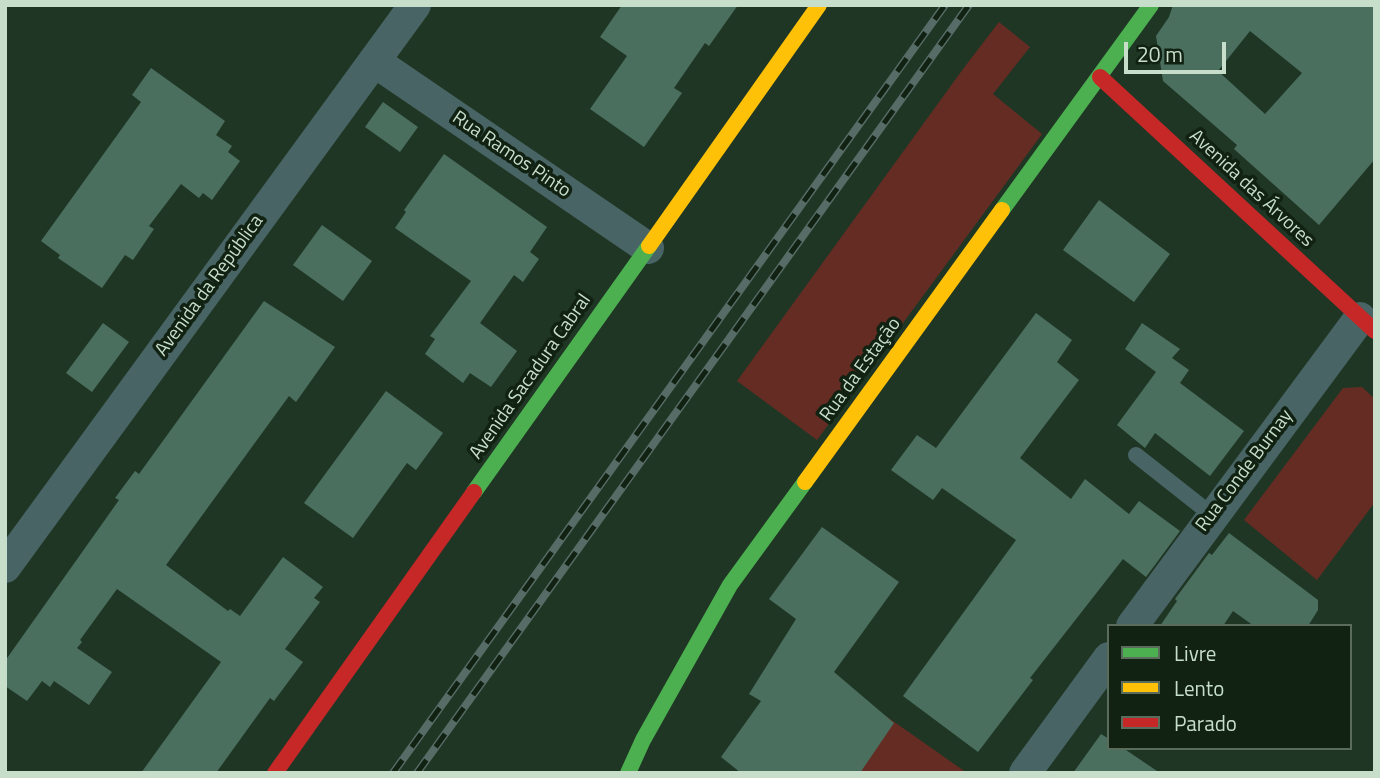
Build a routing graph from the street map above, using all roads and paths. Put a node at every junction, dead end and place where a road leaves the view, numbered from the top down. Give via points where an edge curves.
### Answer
1 (415, 5) edge
2 (819, 5) edge
3 (1150, 5) edge
4 (374, 61) junction
5 (1100, 77) junction
6 (649, 248) junction
7 (1368, 324) edge
8 (1136, 455) dead end
9 (1212, 515) junction
10 (5, 567) edge
11 (1133, 624) edge
12 (1107, 661) edge
13 (275, 773) edge
14 (628, 773) edge
15 (1025, 773) edge

1 - 4 street, Avenida da República
2 - 6 main road, Avenida Sacadura Cabral
3 - 5 main road, Rua da Estação
4 - 6 street, Rua Ramos Pinto
4 - 10 street, Avenida da República
5 - 7 main road, Avenida das Árvores
5 - 14 main road, Rua da Estação via 730,586
6 - 13 main road, Avenida Sacadura Cabral
7 - 9 street, Rua Conde Burnay
8 - 9 lane
9 - 11 street, Rua Conde Burnay
12 - 15 street

